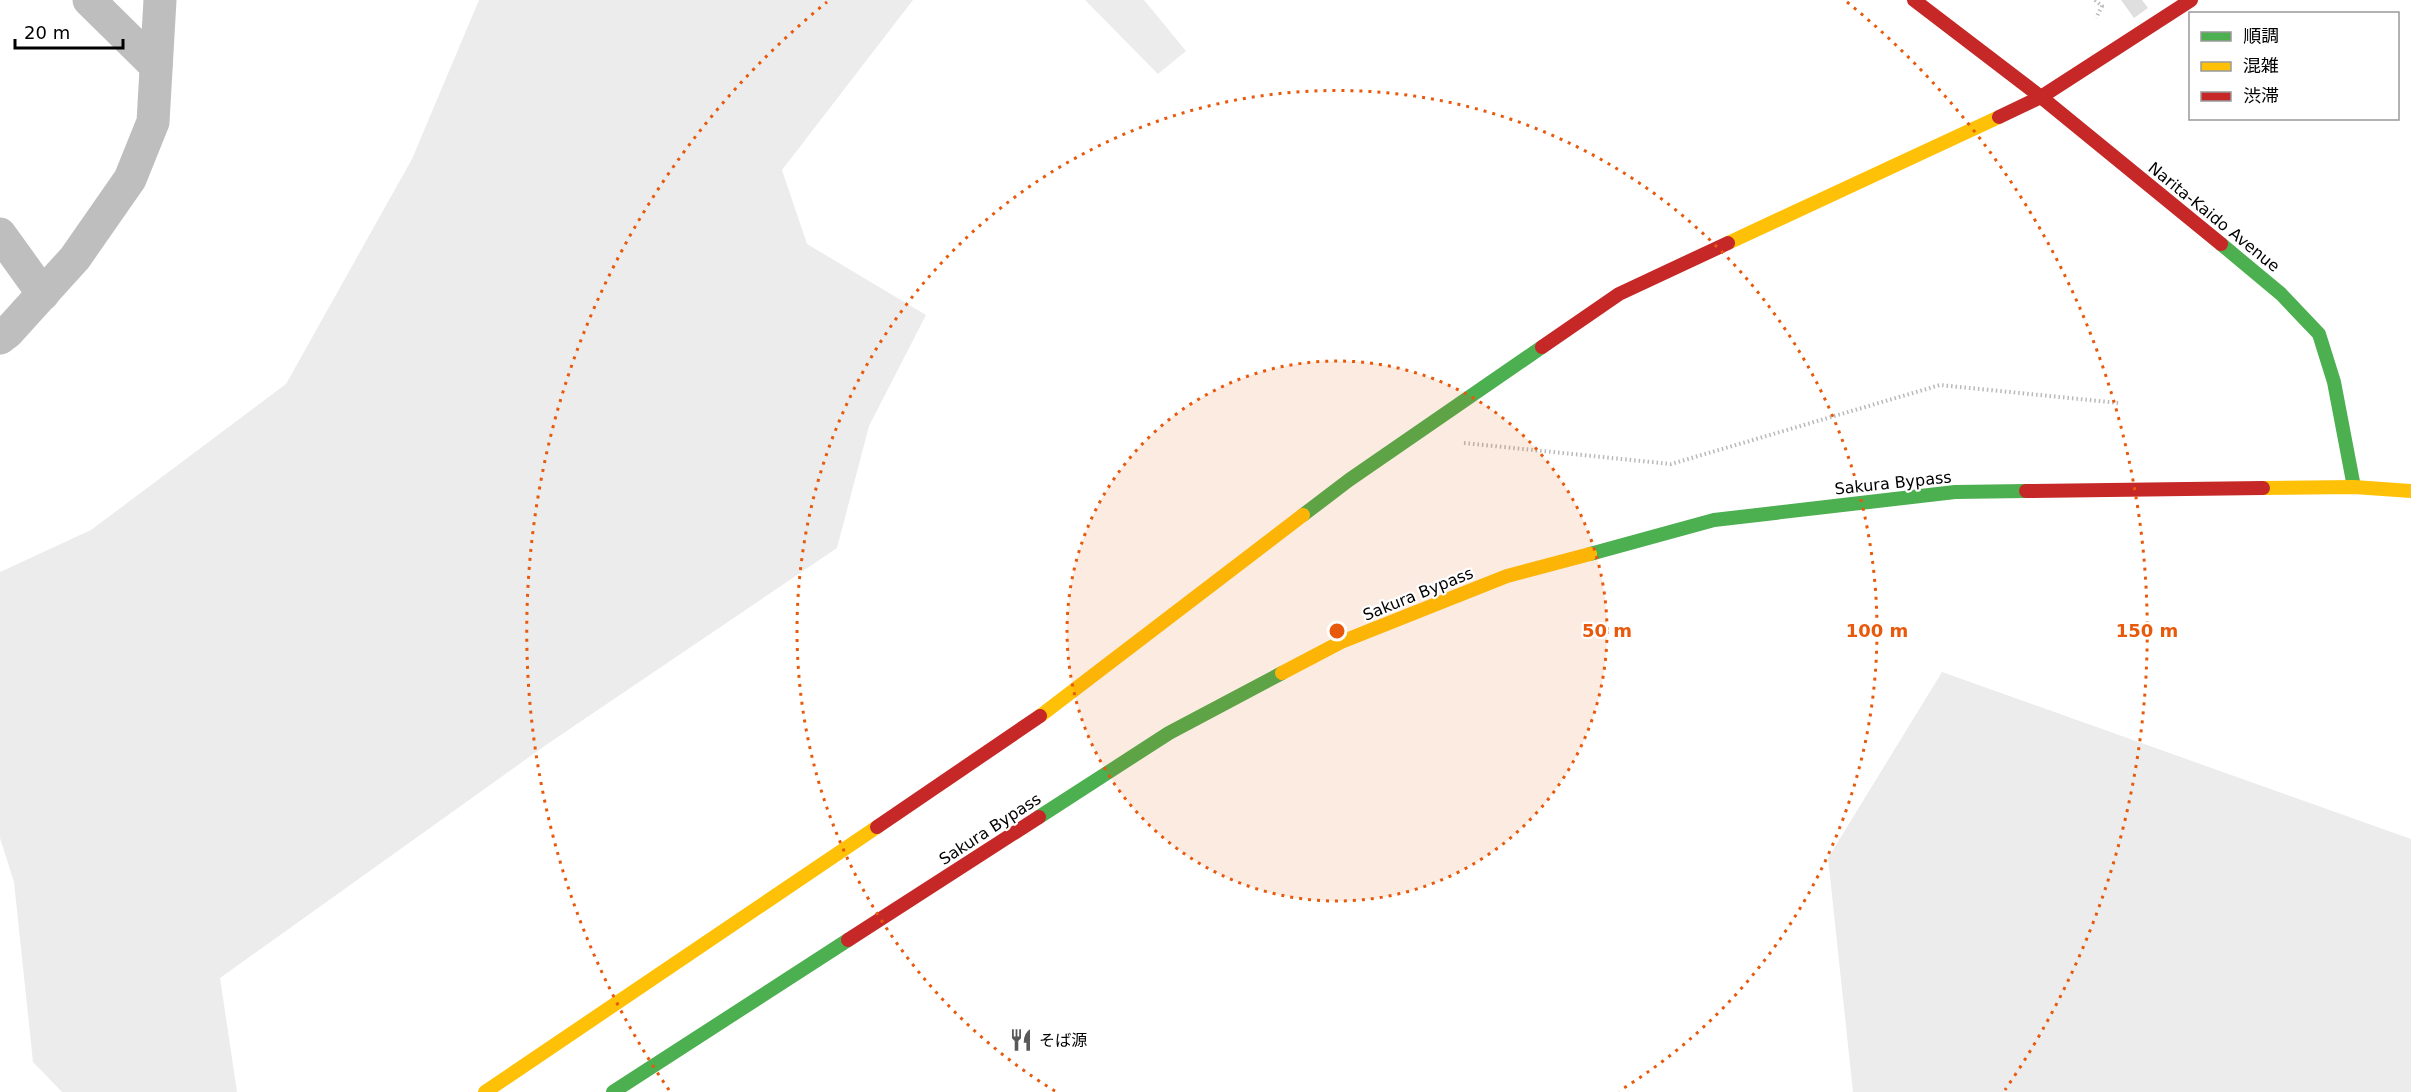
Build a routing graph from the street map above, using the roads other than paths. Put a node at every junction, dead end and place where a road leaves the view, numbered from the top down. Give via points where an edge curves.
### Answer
1 (89, 0) edge
2 (160, 0) edge
3 (1914, 0) edge
4 (2191, 0) edge
5 (156, 66) junction
6 (2041, 97) junction
7 (0, 234) edge
8 (43, 294) junction
9 (0, 338) edge
10 (2354, 487) junction
11 (2411, 491) edge
12 (485, 1092) edge
13 (614, 1092) edge

1 - 5 street
2 - 5 street
3 - 6 main road, Narita-Kaido Avenue
4 - 6 main road
5 - 8 street via 153,122 130,179 75,258
6 - 10 main road, Narita-Kaido Avenue via 2281,294 2319,334 2334,382
6 - 12 main road via 1619,294 1349,480 1039,717
7 - 8 street
8 - 9 street
10 - 11 main road
10 - 13 main road, Sakura Bypass via 1955,492 1714,520 1507,576 1341,642 1169,733

